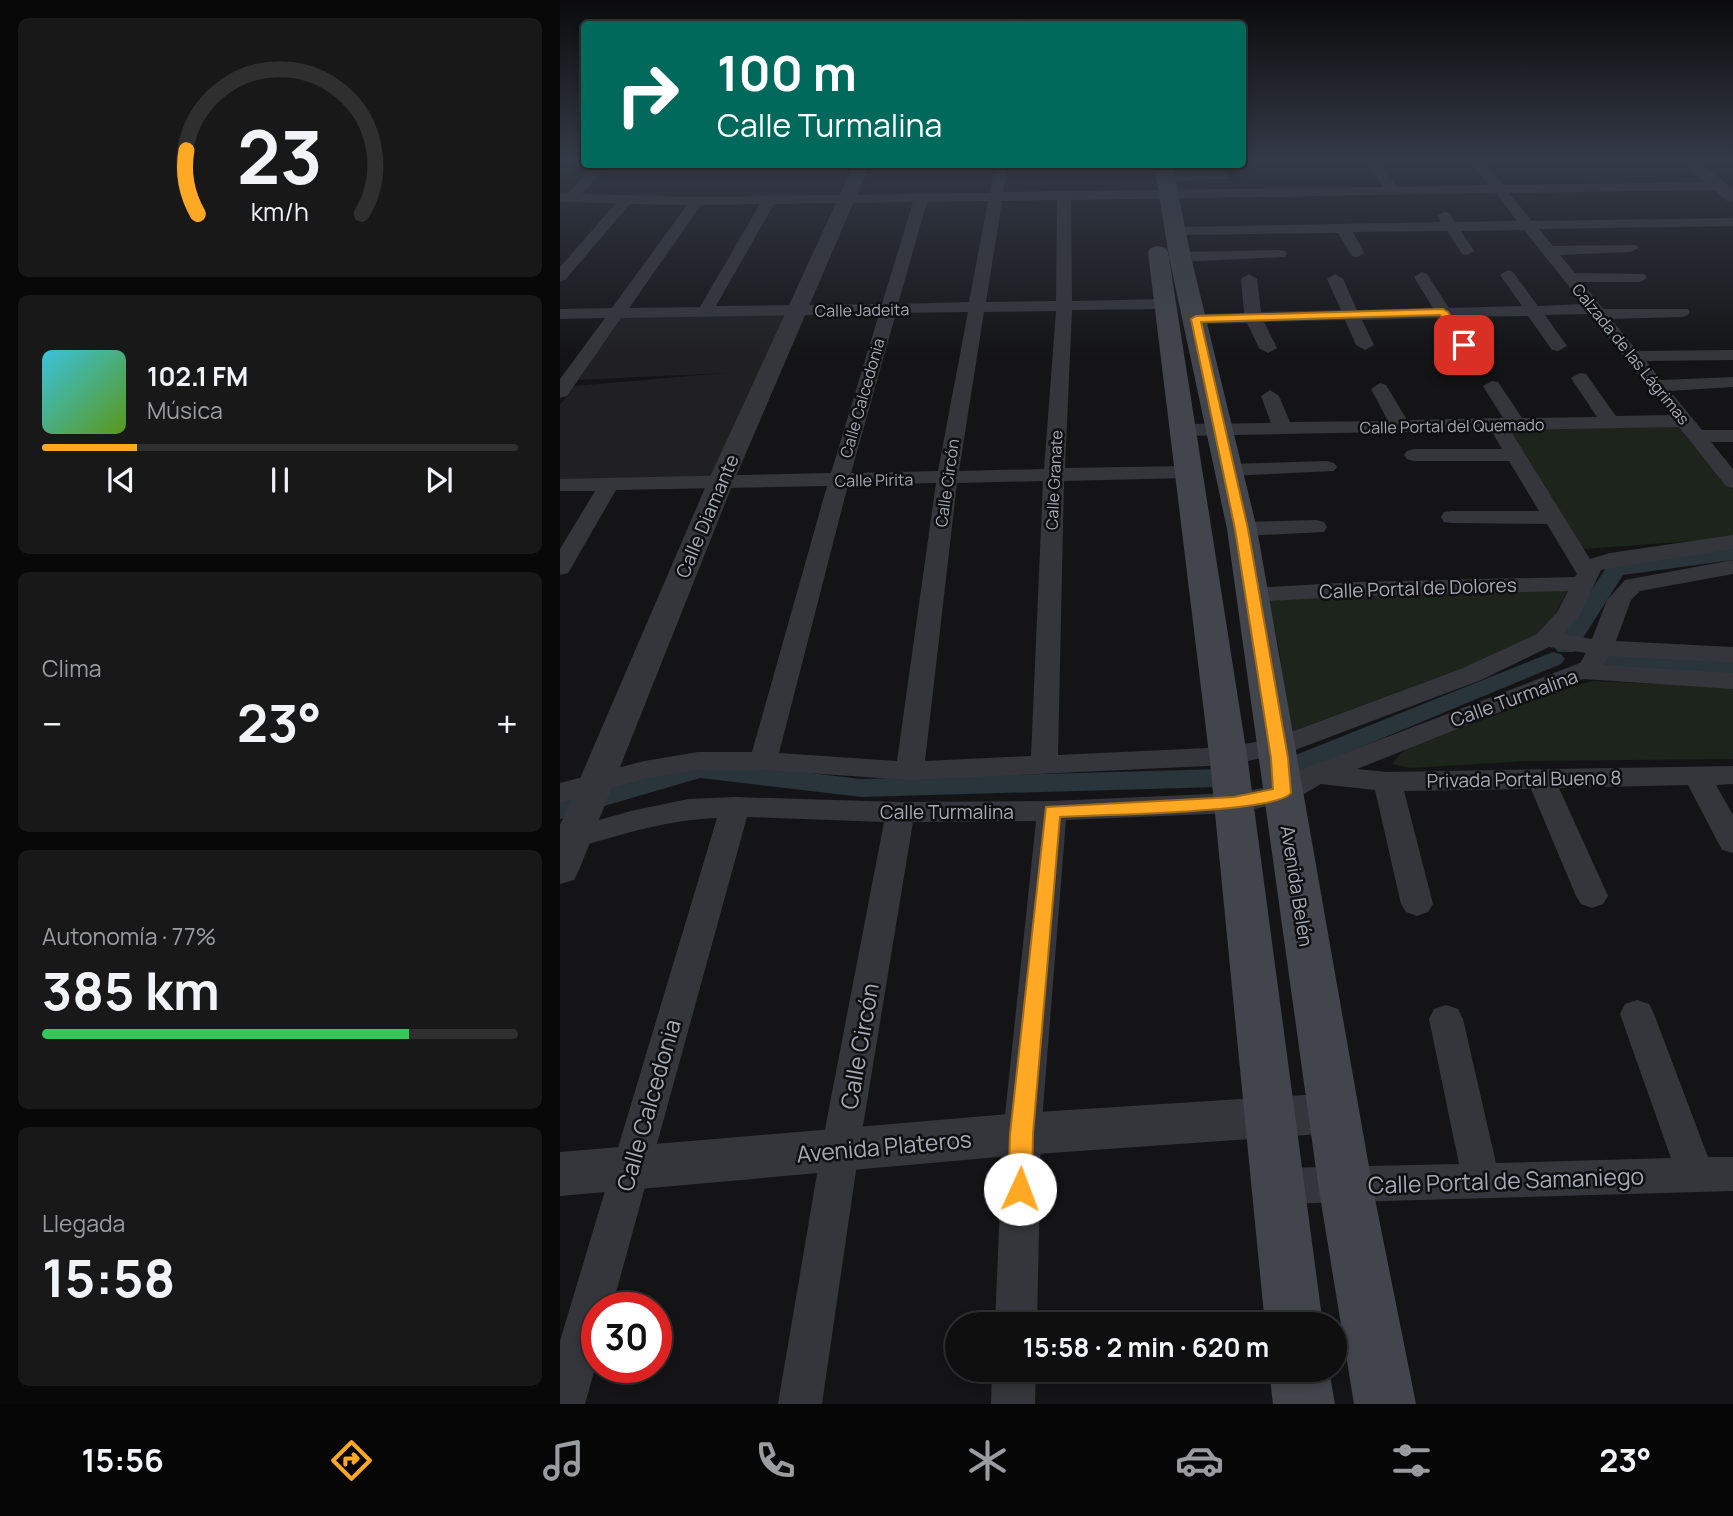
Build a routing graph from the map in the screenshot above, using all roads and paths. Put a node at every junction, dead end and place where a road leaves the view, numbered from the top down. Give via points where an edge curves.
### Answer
1 (1528, 225) edge
2 (599, 226) edge
3 (674, 226) edge
4 (757, 226) edge
5 (835, 226) edge
6 (904, 226) edge
7 (990, 226) edge
8 (1064, 226) edge
9 (1161, 226) edge
10 (1172, 226) edge
11 (1243, 226) edge
12 (1450, 226) junction
13 (1487, 226) edge
14 (1695, 226) edge
15 (1343, 228) junction
16 (1244, 230) junction
17 (1708, 236) dead end
18 (1177, 244) junction
19 (1631, 248) dead end
20 (1467, 251) dead end
21 (1549, 251) junction
22 (1357, 253) dead end
23 (1280, 254) dead end
24 (1508, 275) dead end
25 (560, 277) edge
26 (1422, 277) dead end
27 (1639, 277) dead end
28 (1570, 278) junction
29 (1249, 279) dead end
30 (1335, 279) dead end
31 (1165, 304) junction
32 (1064, 306) junction
33 (975, 307) junction
34 (799, 310) junction
35 (887, 310) junction
36 (1535, 310) junction
37 (1597, 311) junction
38 (705, 312) junction
39 (1443, 312) junction
40 (1682, 312) dead end
41 (618, 313) junction
42 (560, 314) edge
43 (1352, 315) junction
44 (1252, 317) junction
45 (1196, 319) junction
46 (1365, 345) dead end
47 (1464, 345) dead end
48 (1559, 346) dead end
49 (1268, 348) dead end
50 (1733, 355) edge
51 (1632, 356) junction
52 (1580, 378) dead end
53 (1733, 382) edge
54 (1492, 386) dead end
55 (1656, 386) junction
56 (1380, 389) dead end
57 (560, 392) edge
58 (1270, 396) dead end
59 (1611, 423) junction
60 (1508, 426) junction
61 (1401, 428) junction
62 (1283, 429) junction
63 (1690, 429) junction
64 (1182, 430) junction
65 (1220, 430) junction
66 (1733, 436) edge
67 (1414, 455) dead end
68 (1515, 455) junction
69 (1327, 467) dead end
70 (1229, 470) junction
71 (1188, 472) junction
72 (1054, 475) junction
73 (947, 479) junction
74 (839, 480) junction
75 (721, 481) junction
76 (1733, 482) edge
77 (609, 484) junction
78 (560, 485) edge
79 (1452, 517) dead end
80 (1554, 519) junction
81 (1317, 527) dead end
82 (1242, 529) junction
83 (1733, 542) edge
84 (1733, 567) edge
85 (560, 568) edge
86 (1586, 579) junction
87 (1252, 595) junction
88 (1546, 639) junction
89 (1601, 648) junction
90 (1733, 654) edge
91 (1580, 671) junction
92 (1733, 681) edge
93 (1277, 747) junction
94 (1228, 756) junction
95 (763, 761) junction
96 (1044, 765) junction
97 (910, 771) junction
98 (1733, 775) edge
99 (1697, 776) junction
100 (1541, 779) junction
101 (1387, 782) junction
102 (1299, 784) junction
103 (1234, 803) junction
104 (735, 807) junction
105 (1052, 811) junction
106 (900, 812) junction
107 (574, 822) edge
108 (1733, 842) edge
109 (1591, 896) dead end
110 (1417, 905) dead end
111 (1637, 1014) dead end
112 (1446, 1019) dead end
113 (1335, 1113) junction
114 (1268, 1117) junction
115 (1022, 1134) junction
116 (841, 1150) junction
117 (629, 1169) junction
118 (560, 1174) edge
119 (1733, 1174) edge
120 (1696, 1175) junction
121 (1481, 1180) junction
122 (1345, 1184) junction
123 (1279, 1186) junction
124 (1016, 1312) edge
125 (1293, 1312) edge
126 (1014, 1382) edge
127 (1301, 1382) edge
128 (563, 1404) edge
129 (800, 1404) edge
130 (1013, 1404) edge
131 (1304, 1404) edge
132 (1385, 1404) edge

1 - 21 street, Calzada de las Lágrimas
2 - 25 street
3 - 41 street
4 - 38 street
5 - 34 street, Calle Diamante
6 - 35 street, Calle Calcedonia
7 - 33 street, Calle Circón
8 - 32 street, Calle Granate
9 - 31 main road
10 - 18 main road, Avenida Belén
11 - 16 street
12 - 13 street
12 - 15 street
12 - 20 street
14 - 17 street
15 - 16 street
15 - 22 street
16 - 18 street
18 - 23 street
18 - 45 main road, Avenida Belén
19 - 21 street
21 - 28 street, Calzada de las Lágrimas
24 - 36 street
26 - 39 street
27 - 28 street
28 - 37 street, Calzada de las Lágrimas
29 - 44 street
30 - 43 street
31 - 32 street, Calle Jadeita
31 - 64 main road
32 - 33 street, Calle Jadeita
32 - 72 street, Calle Granate
33 - 35 street, Calle Jadeita
33 - 73 street, Calle Circón
34 - 35 street, Calle Jadeita
34 - 38 street, Calle Jadeita
34 - 75 street, Calle Diamante
35 - 74 street, Calle Calcedonia
36 - 37 street
36 - 39 street
36 - 48 street
37 - 40 street
37 - 51 street, Calzada de las Lágrimas
38 - 41 street, Calle Jadeita
39 - 43 street
39 - 47 street
41 - 42 street, Calle Jadeita
41 - 57 street
43 - 44 street
43 - 46 street
44 - 45 street
44 - 49 street
45 - 65 main road, Avenida Belén
50 - 51 street
51 - 55 street, Calzada de las Lágrimas
52 - 59 street
53 - 55 street
54 - 60 street
55 - 63 street, Calzada de las Lágrimas
56 - 61 street
58 - 62 street
59 - 60 street, Calle Portal del Quemado
59 - 63 street, Calle Portal del Quemado
60 - 61 street, Calle Portal del Quemado
60 - 68 street
61 - 62 street, Calle Portal del Quemado
62 - 65 street, Calle Portal del Quemado
63 - 66 street, Calle Portal del Quemado
63 - 76 street, Calzada de las Lágrimas
64 - 65 street, Calle Portal del Quemado
64 - 71 main road
65 - 70 main road, Avenida Belén
67 - 68 street
68 - 80 street
69 - 70 street
70 - 82 main road, Avenida Belén
71 - 72 street, Calle Pirita
71 - 94 main road
72 - 73 street, Calle Pirita
72 - 96 street, Calle Granate
73 - 74 street, Calle Pirita
73 - 97 street, Calle Circón
74 - 75 street, Calle Pirita
74 - 95 street, Calle Calcedonia
75 - 77 street, Calle Pirita
75 - 107 street, Calle Diamante
77 - 78 street, Calle Pirita
77 - 85 street
79 - 80 street
80 - 86 street
81 - 82 street
82 - 87 main road, Avenida Belén
83 - 86 street via 1610,560 1592,566
84 - 89 street via 1633,585 1623,591
86 - 87 street, Calle Portal de Dolores
86 - 88 street via 1568,615
87 - 93 main road, Avenida Belén
88 - 89 street, Calle Turmalina
88 - 93 street, Calle Turmalina via 1472,674
89 - 90 street, Calle Turmalina
89 - 91 street
91 - 92 street, Calle Turmalina
91 - 102 street, Calle Turmalina
93 - 94 street, Calle Turmalina
93 - 102 main road, Avenida Belén
94 - 96 street, Calle Turmalina
94 - 103 main road
95 - 97 street, Calle Turmalina
95 - 107 street, Calle Turmalina via 698,761 644,770
96 - 97 street, Calle Turmalina
98 - 99 street, Privada Portal Bueno 8
99 - 100 street, Privada Portal Bueno 8
99 - 108 street
100 - 101 street, Privada Portal Bueno 8
100 - 109 street
101 - 102 street, Privada Portal Bueno 8
101 - 110 street
102 - 103 street, Calle Turmalina
102 - 113 main road, Avenida Belén
103 - 105 street, Calle Turmalina
103 - 114 main road
104 - 106 street, Calle Turmalina
104 - 107 street, Calle Turmalina via 688,809 631,821
104 - 117 street, Calle Calcedonia
105 - 106 street, Calle Turmalina
105 - 115 street
106 - 116 street, Calle Circón
111 - 120 street
112 - 121 street
113 - 114 street, Avenida Plateros
113 - 122 main road, Avenida Belén
114 - 115 street, Avenida Plateros
114 - 123 main road
115 - 116 street, Avenida Plateros
115 - 124 street
116 - 117 street, Avenida Plateros
116 - 129 street, Calle Circón
117 - 118 street, Avenida Plateros
117 - 128 street, Calle Calcedonia
119 - 120 street, Calle Portal de Samaniego
120 - 121 street, Calle Portal de Samaniego
121 - 122 street, Calle Portal de Samaniego
122 - 123 street, Calle Portal de Samaniego
122 - 132 main road, Avenida Belén
123 - 125 main road
126 - 130 street
127 - 131 main road

